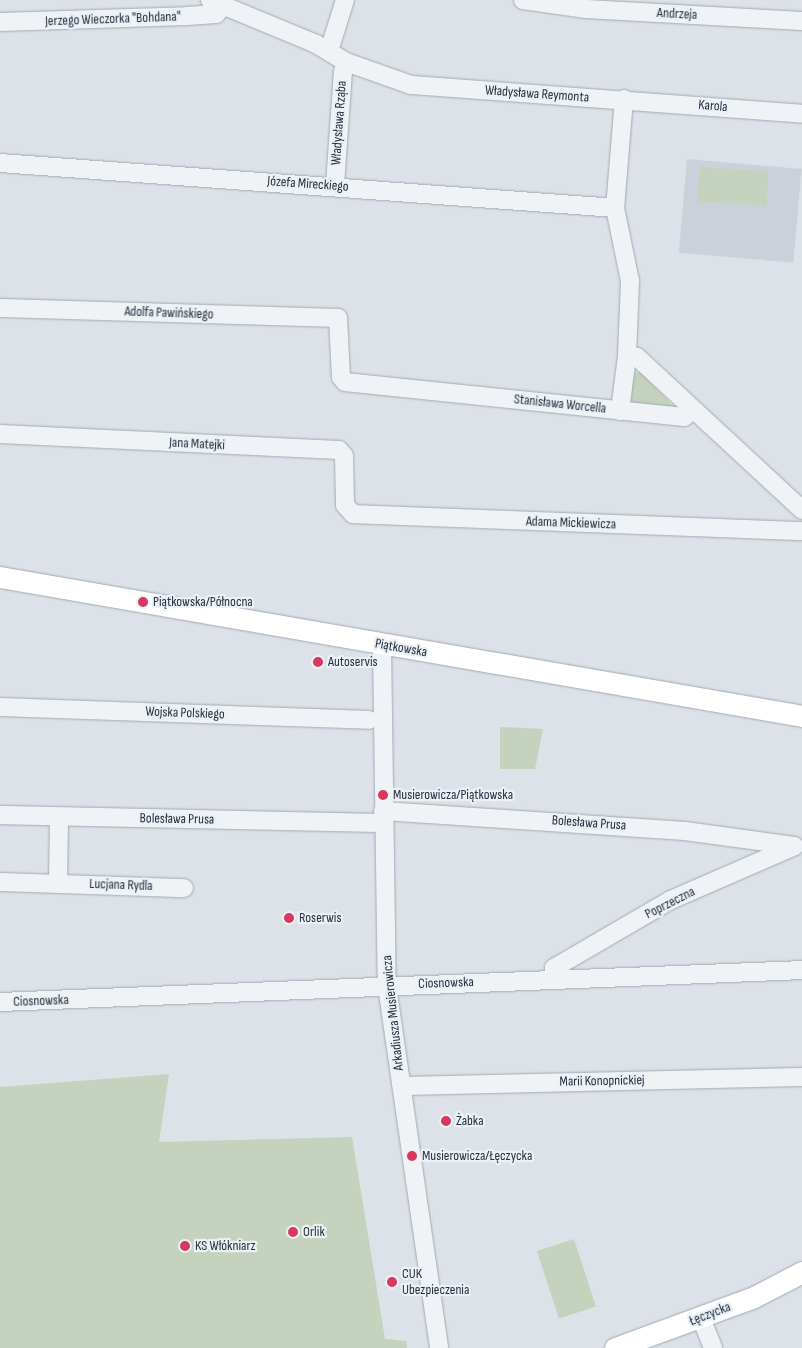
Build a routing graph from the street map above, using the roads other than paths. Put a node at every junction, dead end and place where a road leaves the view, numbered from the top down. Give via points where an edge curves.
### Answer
1 (345, 0) edge
2 (523, 0) edge
3 (217, 3) edge
4 (802, 21) edge
5 (0, 22) edge
6 (329, 51) junction
7 (346, 62) junction
8 (624, 99) junction
9 (802, 114) edge
10 (0, 163) edge
11 (335, 185) junction
12 (615, 208) junction
13 (0, 308) edge
14 (338, 318) joint
15 (627, 356) junction
16 (620, 411) junction
17 (692, 411) junction
18 (0, 434) edge
19 (345, 504) joint
20 (802, 510) edge
21 (802, 531) edge
22 (0, 577) edge
23 (382, 645) junction
24 (0, 707) edge
25 (802, 716) edge
26 (370, 720) dead end
27 (0, 815) edge
28 (59, 817) junction
29 (383, 817) junction
30 (798, 845) edge
31 (0, 882) edge
32 (58, 883) junction
33 (184, 888) dead end
34 (802, 970) edge
35 (554, 979) junction
36 (387, 986) junction
37 (0, 1002) edge
38 (802, 1077) edge
39 (402, 1086) junction
40 (802, 1272) edge
41 (701, 1318) junction
42 (710, 1346) edge
43 (439, 1348) edge
44 (615, 1348) edge

1 - 6 street
2 - 4 street, Andrzeja via 586,9
3 - 5 street, Jerzego Wieczorka "Bohdana" via 216,14
3 - 6 street, Władysława Reymonta
6 - 7 street, Władysława Reymonta
7 - 8 street, Władysława Reymonta via 418,86
7 - 11 street, Władysława Rząba
8 - 9 street, Karola
8 - 12 street
10 - 11 street, Józefa Mireckiego
11 - 12 street, Józefa Mireckiego
12 - 15 street via 630,281
13 - 14 street, Adolfa Pawińskiego
14 - 16 street, Stanisława Worcella via 341,377 345,382
15 - 16 street
15 - 17 street via 637,357
16 - 17 street, Stanisława Worcella via 684,418
17 - 20 street
18 - 19 street, Jana Matejki via 339,450 344,456
19 - 21 street, Adama Mickiewicza via 353,514
22 - 23 main road, Piątkowska
23 - 25 main road, Piątkowska
23 - 29 street, Arkadiusza Musierowicza
24 - 26 street, Wojska Polskiego
27 - 28 street, Bolesława Prusa
28 - 29 street, Bolesława Prusa
28 - 32 street
29 - 30 street, Bolesława Prusa via 685,831
29 - 36 street, Arkadiusza Musierowicza
30 - 35 street, Poprzeczna via 671,900 554,968
31 - 32 street, Lucjana Rydla
32 - 33 street, Lucjana Rydla
34 - 35 street, Ciosnowska
35 - 36 street, Ciosnowska
36 - 37 street, Ciosnowska
36 - 39 street, Arkadiusza Musierowicza
38 - 39 street, Marii Konopnickiej
39 - 43 street, Arkadiusza Musierowicza
40 - 41 main road, Łęczycka via 754,1297
41 - 42 street
41 - 44 main road, Łęczycka

